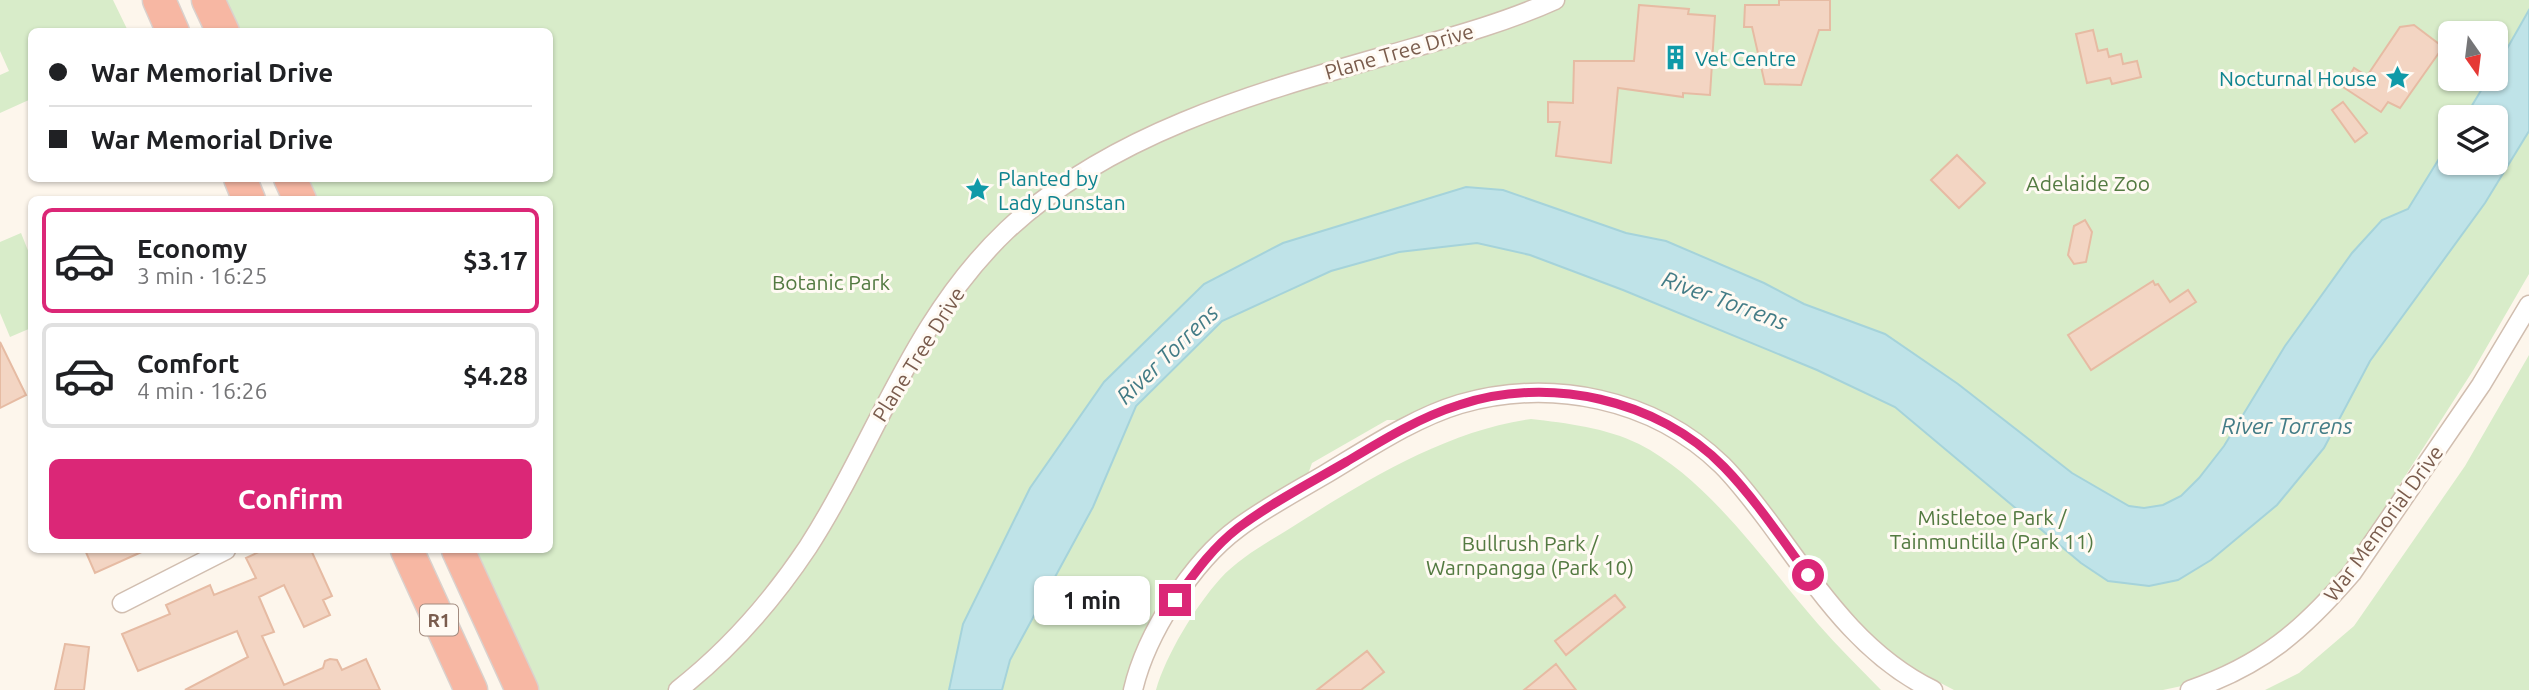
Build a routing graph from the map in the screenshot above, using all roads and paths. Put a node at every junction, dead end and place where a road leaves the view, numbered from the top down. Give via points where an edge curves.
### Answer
1 (159, 0) edge
2 (208, 0) edge
3 (1555, 0) edge
4 (171, 28) edge
5 (220, 28) edge
6 (2529, 305) edge
7 (220, 553) edge
8 (408, 553) edge
9 (459, 553) edge
10 (122, 603) dead end
11 (471, 690) edge
12 (522, 690) edge
13 (678, 690) edge
14 (1133, 690) edge
15 (1933, 690) edge
16 (2190, 690) edge

1 - 4 highway
2 - 5 highway
3 - 13 street, Plane Tree Drive via 1456,36 1295,81 1177,125 1063,186 1007,231 951,293 901,373 808,547 759,614
6 - 16 street, War Memorial Drive via 2481,385 2328,601 2302,628 2258,661
7 - 10 street
8 - 11 highway, R1
9 - 12 highway, R1
14 - 15 street via 1160,620 1206,559 1237,529 1358,455 1458,405 1492,397 1564,393 1597,397 1632,409 1702,448 1745,492 1858,637 1902,674

